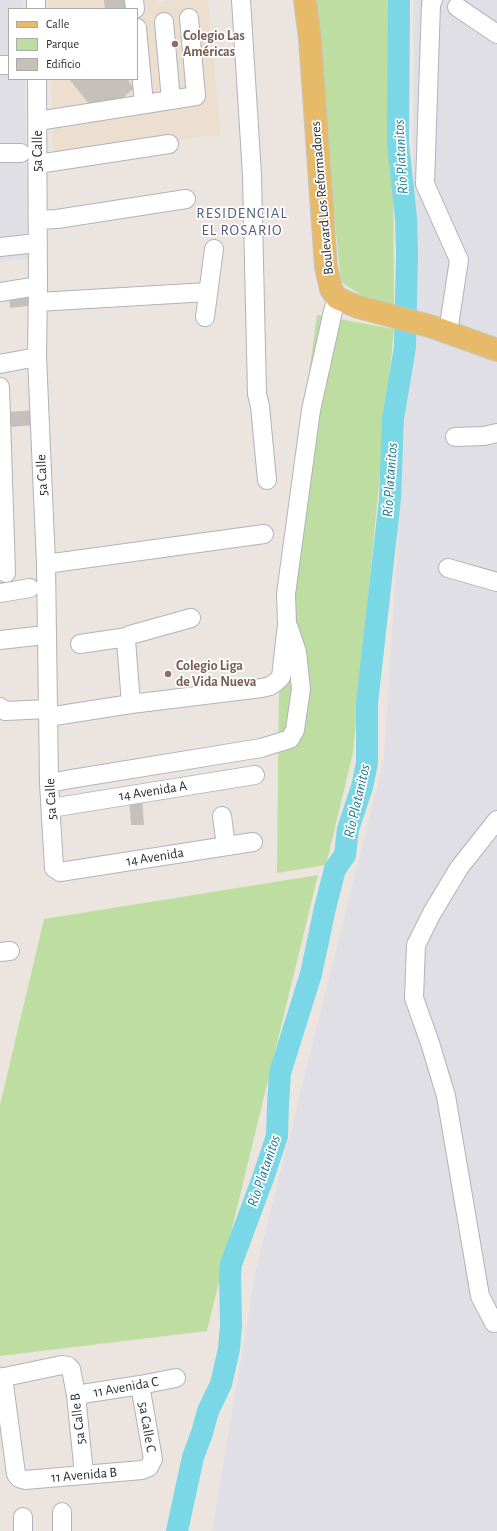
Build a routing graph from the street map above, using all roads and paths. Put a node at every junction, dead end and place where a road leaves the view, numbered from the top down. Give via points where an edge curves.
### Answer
1 (240, 0) edge
2 (305, 0) edge
3 (433, 0) edge
4 (456, 7) dead end
5 (189, 18) dead end
6 (164, 22) dead end
7 (497, 34) edge
8 (138, 39) edge
9 (37, 80) edge
10 (171, 100) junction
11 (144, 104) junction
12 (38, 121) junction
13 (169, 144) dead end
14 (0, 153) edge
15 (21, 153) dead end
16 (38, 164) junction
17 (186, 199) dead end
18 (38, 220) junction
19 (37, 243) junction
20 (0, 247) edge
21 (214, 250) dead end
22 (0, 292) edge
23 (208, 292) junction
24 (38, 294) junction
25 (338, 298) junction
26 (205, 317) dead end
27 (440, 330) junction
28 (497, 350) edge
29 (37, 357) junction
30 (0, 364) edge
31 (0, 387) edge
32 (497, 433) edge
33 (455, 437) dead end
34 (267, 480) dead end
35 (264, 534) dead end
36 (46, 564) junction
37 (448, 568) dead end
38 (6, 574) dead end
39 (497, 582) edge
40 (30, 588) dead end
41 (0, 593) edge
42 (191, 618) dead end
43 (287, 624) junction
44 (36, 636) dead end
45 (127, 637) junction
46 (0, 640) edge
47 (80, 644) dead end
48 (0, 704) edge
49 (130, 704) junction
50 (48, 713) junction
51 (255, 775) dead end
52 (49, 784) junction
53 (51, 808) junction
54 (222, 816) dead end
55 (497, 820) edge
56 (254, 842) dead end
57 (226, 846) junction
58 (56, 870) joint
59 (494, 1323) dead end
60 (2, 1378) edge
61 (176, 1378) dead end
62 (140, 1386) junction
63 (76, 1395) junction
64 (149, 1466) joint
65 (84, 1474) junction
66 (62, 1512) dead end
67 (62, 1531) edge

1 - 34 street via 252,175 258,394
2 - 25 main road, Boulevard Los Reformadores via 326,267 331,290
3 - 27 street via 425,184 459,260
4 - 7 street
5 - 10 street via 196,96
6 - 10 street
8 - 11 street
9 - 12 street, 5a Calle
10 - 11 street
11 - 12 street
12 - 16 street, 5a Calle
13 - 16 street
14 - 15 street
16 - 18 street, 5a Calle
17 - 18 street
18 - 19 street, 5a Calle
19 - 20 street
19 - 24 street, 5a Calle
21 - 23 street
22 - 24 street
23 - 24 street
23 - 26 street
24 - 29 street, 5a Calle
25 - 27 main road
25 - 43 street via 332,311 311,410 286,594
27 - 28 main road
29 - 30 street
29 - 36 street, 5a Calle
31 - 38 street
32 - 33 street
35 - 36 street
36 - 50 street, 5a Calle
37 - 39 street
40 - 41 street
42 - 45 street via 130,634
43 - 49 street via 281,677 270,686
43 - 52 street via 297,652 301,689 296,730 290,739 261,748
44 - 46 street
45 - 47 street
45 - 49 street
48 - 50 street via 5,711
49 - 50 street
50 - 52 street, 5a Calle
51 - 53 street, 14 Avenida A
52 - 53 street, 5a Calle
53 - 58 street, 5a Calle
54 - 57 street
55 - 59 street via 459,868 416,945 414,998 446,1096 480,1296
56 - 57 street, 14 Avenida
57 - 58 street, 14 Avenida via 60,872
60 - 63 street, 5a Calle B via 62,1365 68,1366 71,1369
60 - 65 street, 11 Avenida B via 16,1474 19,1478 25,1480
61 - 62 street, 11 Avenida C
62 - 63 street, 11 Avenida C
62 - 64 street, 5a Calle C via 153,1460
63 - 65 street, 5a Calle B
64 - 65 street, 11 Avenida B via 142,1470
66 - 67 street

